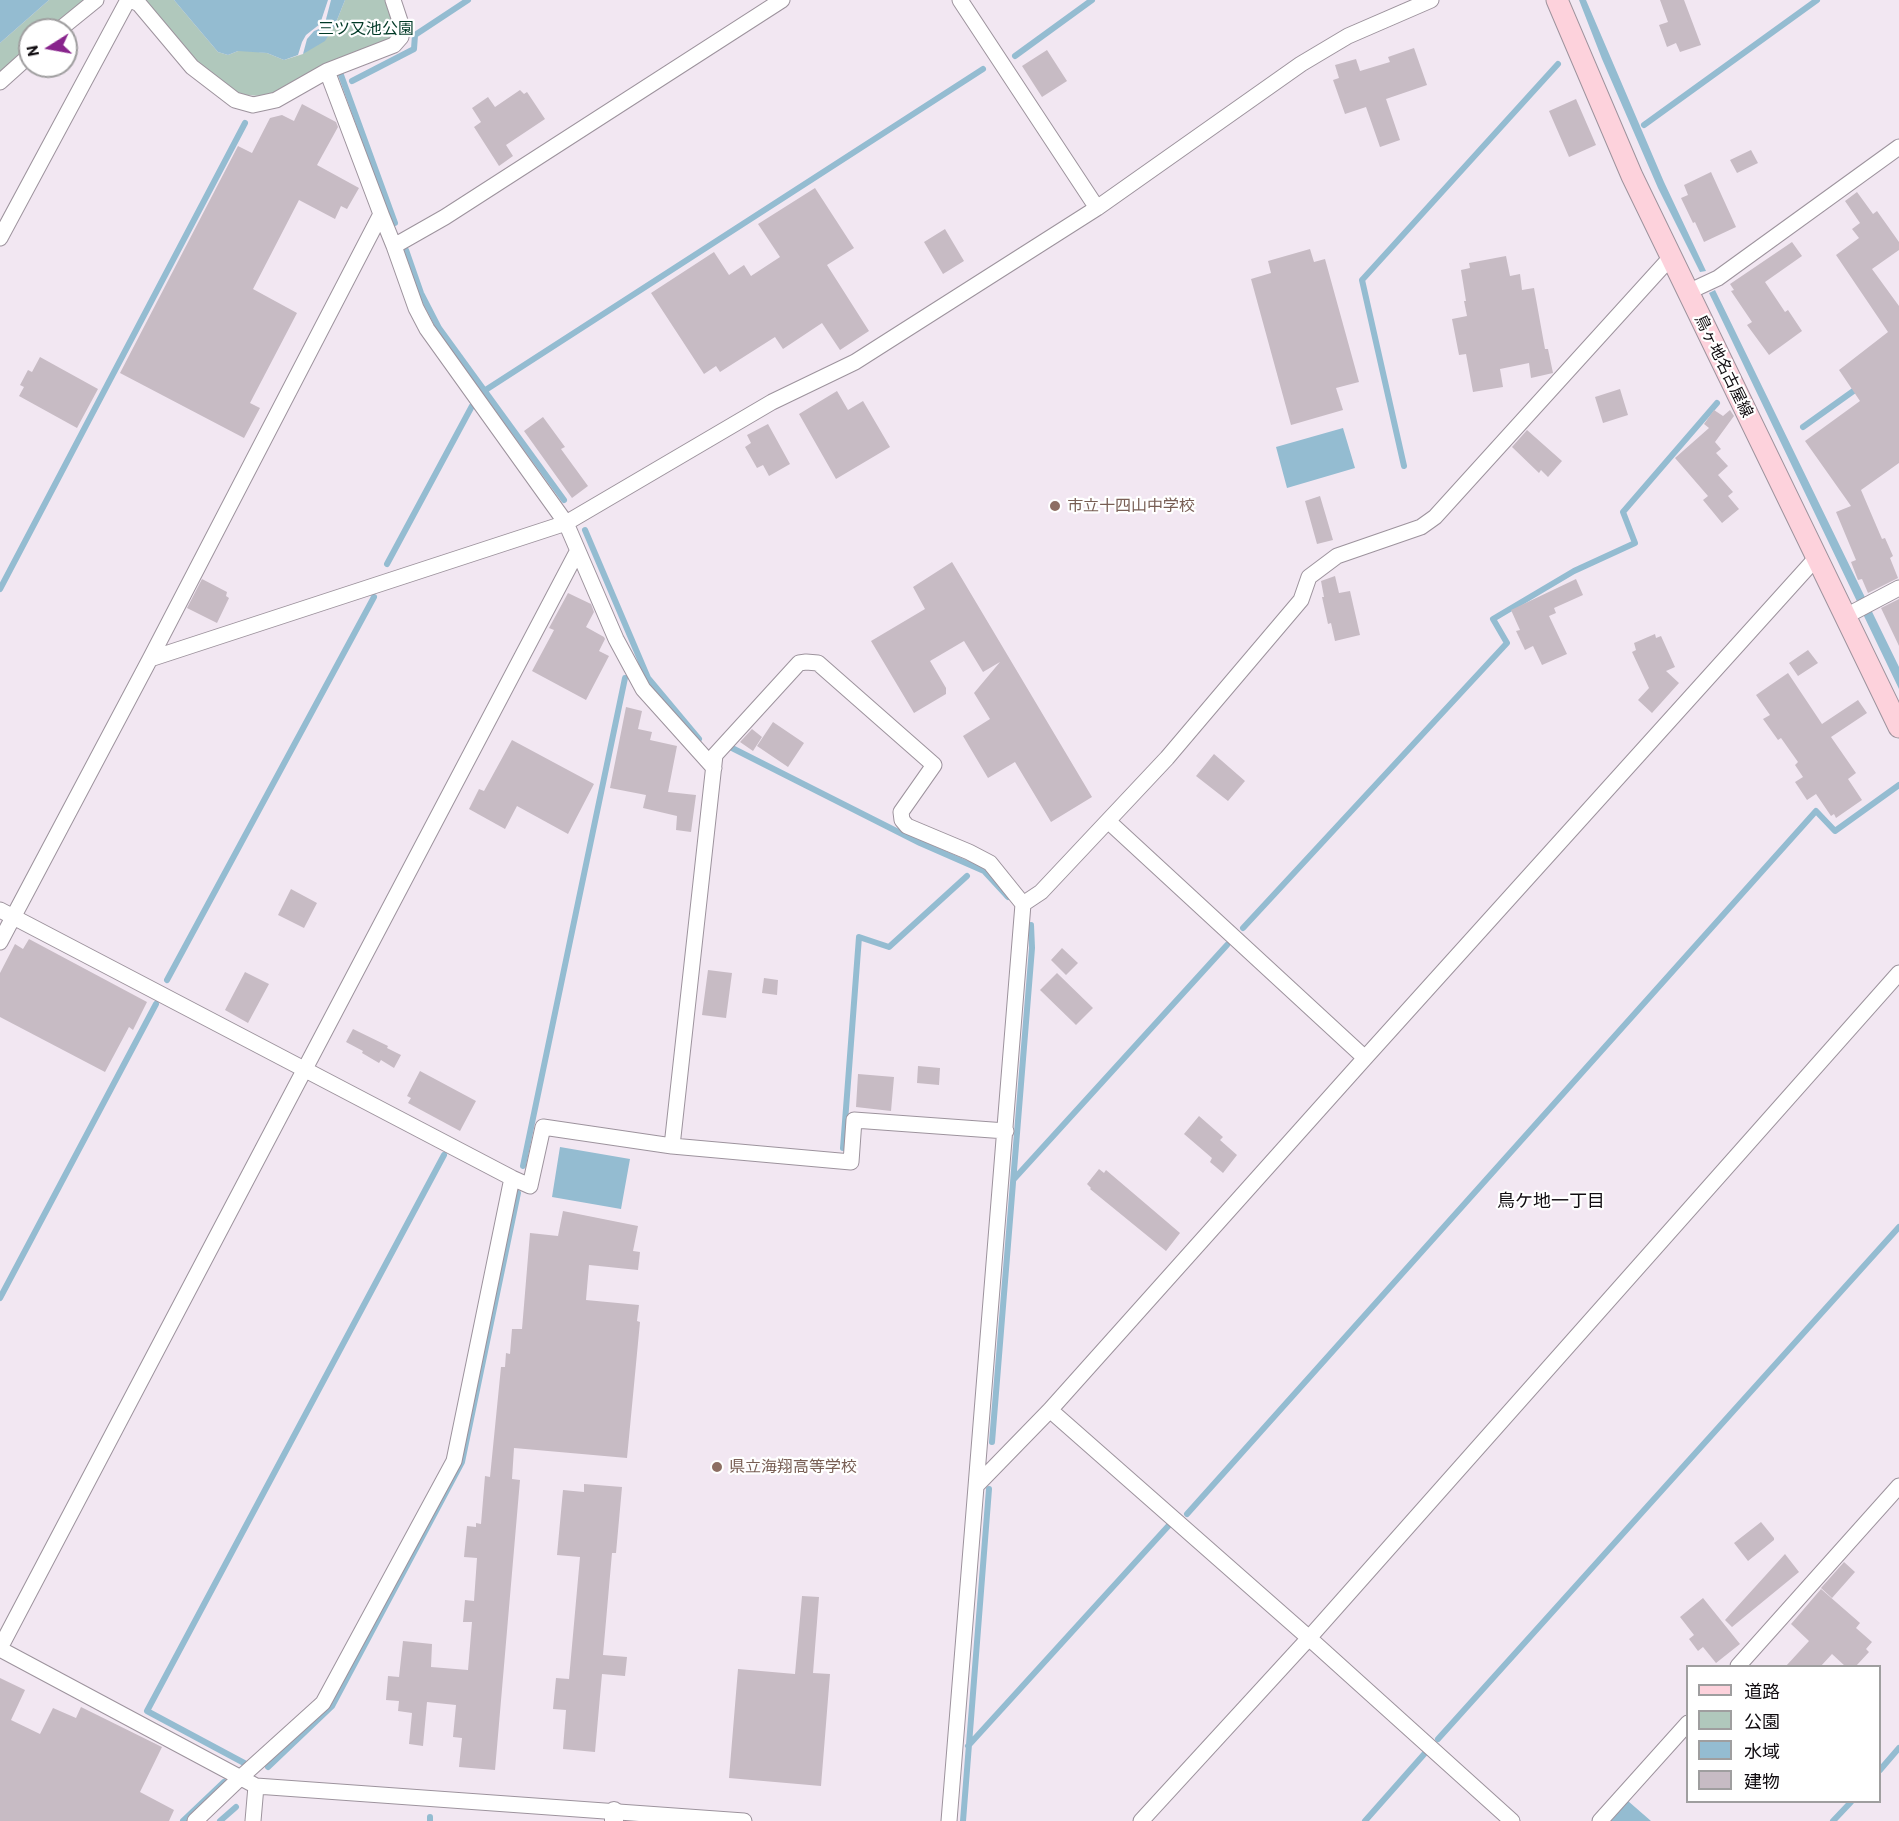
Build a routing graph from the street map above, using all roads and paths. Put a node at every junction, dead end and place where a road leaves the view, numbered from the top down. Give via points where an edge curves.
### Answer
1 (96, 0) edge
2 (130, 0) edge
3 (393, 0) edge
4 (782, 0) edge
5 (960, 0) edge
6 (1431, 0) edge
7 (1557, 0) edge
8 (74, 18) edge
9 (18, 66) edge
10 (327, 71) junction
11 (0, 82) edge
12 (1899, 147) edge
13 (1097, 208) junction
14 (381, 214) junction
15 (0, 238) edge
16 (394, 246) junction
17 (1671, 256) junction
18 (1688, 292) junction
19 (566, 523) junction
20 (578, 552) junction
21 (1817, 557) junction
22 (1899, 588) edge
23 (1850, 614) junction
24 (150, 659) junction
25 (1899, 727) edge
26 (714, 768) junction
27 (1108, 821) junction
28 (1023, 904) junction
29 (7, 914) edge
30 (0, 942) edge
31 (1899, 974) edge
32 (1365, 1058) junction
33 (304, 1070) junction
34 (1006, 1131) junction
35 (672, 1146) junction
36 (512, 1178) junction
37 (1050, 1410) junction
38 (976, 1486) junction
39 (1899, 1486) edge
40 (1309, 1638) junction
41 (0, 1649) edge
42 (1739, 1665) edge
43 (1686, 1725) edge
44 (240, 1778) junction
45 (256, 1786) junction
46 (614, 1816) edge
47 (195, 1821) edge
48 (253, 1821) edge
49 (744, 1821) edge
50 (949, 1821) edge
51 (1141, 1821) edge
52 (1512, 1821) edge
53 (1600, 1821) edge

1 - 8 street
2 - 10 street via 139,4 192,67 235,100 253,105 276,100
2 - 15 street
3 - 10 street via 402,27 394,45
4 - 16 street via 446,218
5 - 13 street
6 - 13 street via 1348,36 1301,64
7 - 17 main road, 鳥ヶ地名古屋線 via 1632,176
9 - 11 street
10 - 14 street
12 - 18 street via 1718,278
13 - 19 street via 855,362 772,402
14 - 16 street
14 - 24 street
16 - 19 street via 427,329
17 - 18 main road, 鳥ヶ地名古屋線
17 - 27 street via 1435,517 1420,527 1337,556 1309,577 1301,600
18 - 21 main road, 鳥ヶ地名古屋線
19 - 20 street
19 - 24 street
20 - 26 street via 643,689
20 - 33 street
21 - 23 main road, 鳥ヶ地名古屋線
21 - 32 street
22 - 23 street
23 - 25 main road, 鳥ヶ地名古屋線
24 - 29 street
26 - 28 street via 716,755 799,663 818,663 933,765 901,812 907,826 990,863
26 - 35 street
27 - 28 street via 1041,892
27 - 32 street
28 - 34 street
29 - 30 street
29 - 33 street
31 - 40 street
32 - 37 street
33 - 36 street
33 - 41 street
34 - 35 street via 854,1120 850,1162
34 - 38 street
35 - 36 street via 543,1127 530,1186
36 - 44 street via 454,1461 323,1703
37 - 38 street
37 - 40 street
38 - 50 street
39 - 42 street
40 - 51 street
40 - 52 street
41 - 44 street
43 - 53 street
44 - 45 street
44 - 47 street
45 - 46 street
45 - 48 street
46 - 49 street

